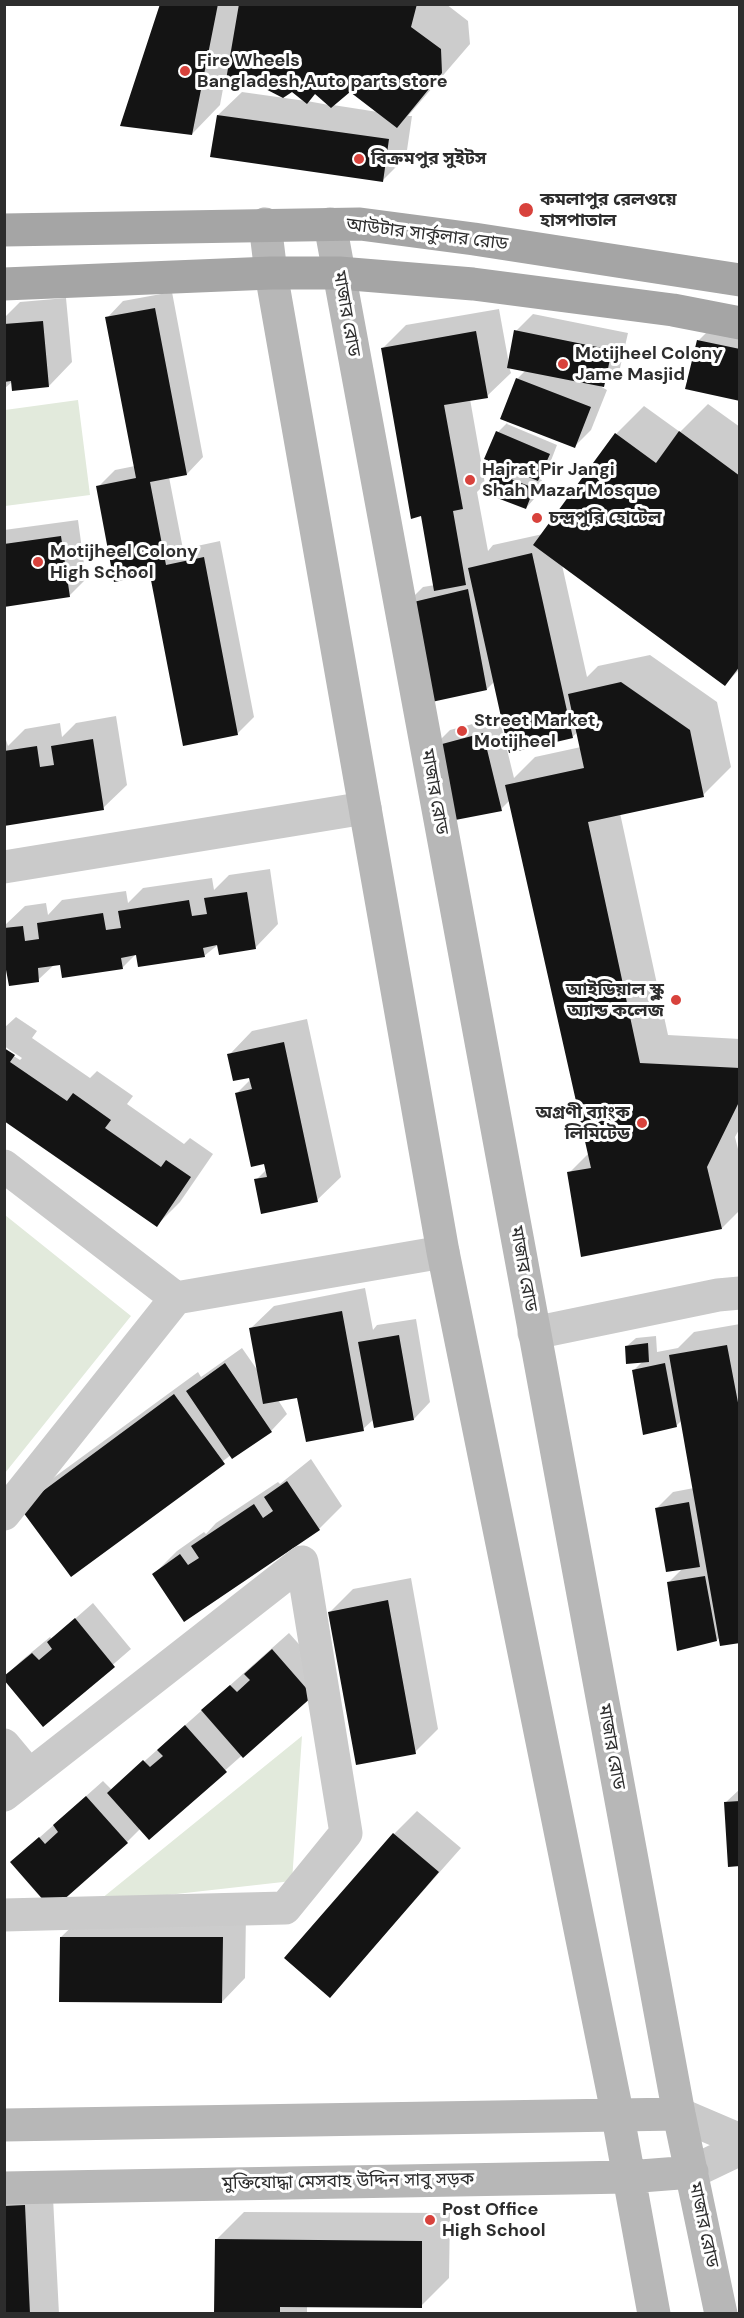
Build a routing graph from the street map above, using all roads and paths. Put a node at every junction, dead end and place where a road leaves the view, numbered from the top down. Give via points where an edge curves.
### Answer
1 (330, 224) junction
2 (266, 225) junction
3 (4, 230) edge
4 (271, 273) junction
5 (339, 273) junction
6 (740, 280) edge
7 (4, 284) edge
8 (740, 323) edge
9 (365, 808) junction
10 (4, 867) edge
11 (4, 1166) edge
12 (443, 1252) junction
13 (740, 1293) edge
14 (176, 1298) junction
15 (534, 1333) junction
16 (4, 1514) edge
17 (4, 1745) edge
18 (17, 1785) edge
19 (4, 1916) edge
20 (679, 2114) junction
21 (618, 2117) junction
22 (4, 2125) edge
23 (740, 2140) edge
24 (740, 2149) edge
25 (692, 2172) junction
26 (628, 2177) junction
27 (4, 2188) edge
28 (654, 2313) edge
29 (721, 2313) edge

1 - 2 main road, আউটার সার্কুলার রোড
1 - 5 main road, মাজার রোড
1 - 6 main road, আউটার সার্কুলার রোড via 360,224 474,239
2 - 3 main road, আউটার সার্কুলার রোড
2 - 4 main road
4 - 5 main road
4 - 7 main road
4 - 9 main road
5 - 8 main road via 473,284 674,310
5 - 15 main road, মাজার রোড
9 - 10 street
9 - 12 main road
11 - 14 street
12 - 14 street
12 - 21 main road
13 - 15 street
14 - 16 street
15 - 20 main road, মাজার রোড
17 - 18 street
18 - 19 street via 302,1562 346,1833 285,1908
20 - 21 main road
20 - 23 street
20 - 25 main road, মাজার রোড
21 - 22 main road
21 - 26 main road
24 - 25 street
25 - 26 main road, মুক্তিযোদ্ধা মেসবাহ উদ্দিন সাবু সড়ক
25 - 29 main road, মাজার রোড
26 - 27 main road, মুক্তিযোদ্ধা মেসবাহ উদ্দিন সাবু সড়ক
26 - 28 main road

